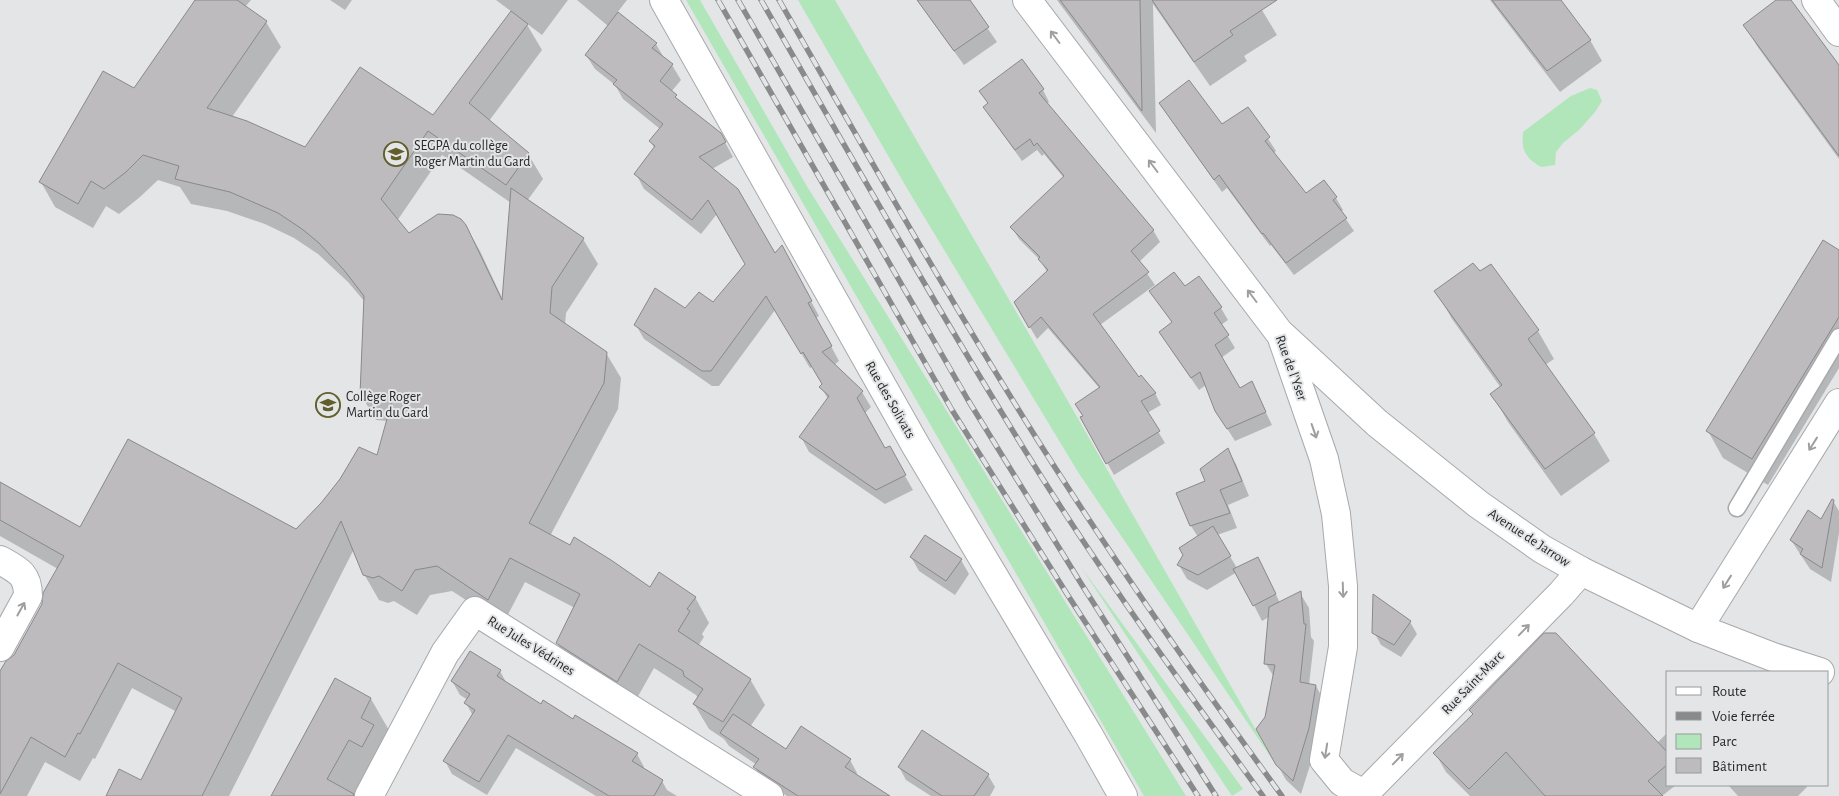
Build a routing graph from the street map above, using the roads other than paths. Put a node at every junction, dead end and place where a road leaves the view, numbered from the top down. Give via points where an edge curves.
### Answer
1 (664, 0) edge
2 (1027, 0) edge
3 (1816, 0) edge
4 (1839, 32) edge
5 (1281, 335) junction
6 (1839, 337) edge
7 (1839, 403) edge
8 (1737, 508) dead end
9 (0, 560) edge
10 (1580, 571) junction
11 (1698, 628) junction
12 (0, 647) edge
13 (1817, 671) edge
14 (1365, 795) edge
15 (369, 796) edge
16 (769, 796) edge
17 (1123, 796) edge

1 - 17 street, Rue des Solivats via 916,446
5 -> 2 street, Rue de l'Yser
3 - 4 street
5 - 10 street, Avenue de Jarrow via 1377,423 1478,504
5 -> 14 street, Rue de l'Yser via 1324,459 1336,514 1343,586 1343,647 1324,760 1342,782
6 - 8 lane
7 -> 11 street
12 -> 9 street via 28,596 23,575
10 - 11 street, Avenue de Jarrow
14 -> 10 street, Rue Saint-Marc
11 - 13 street, Avenue de Jarrow
15 - 16 street, Rue Jules Védrines via 445,653 475,610

